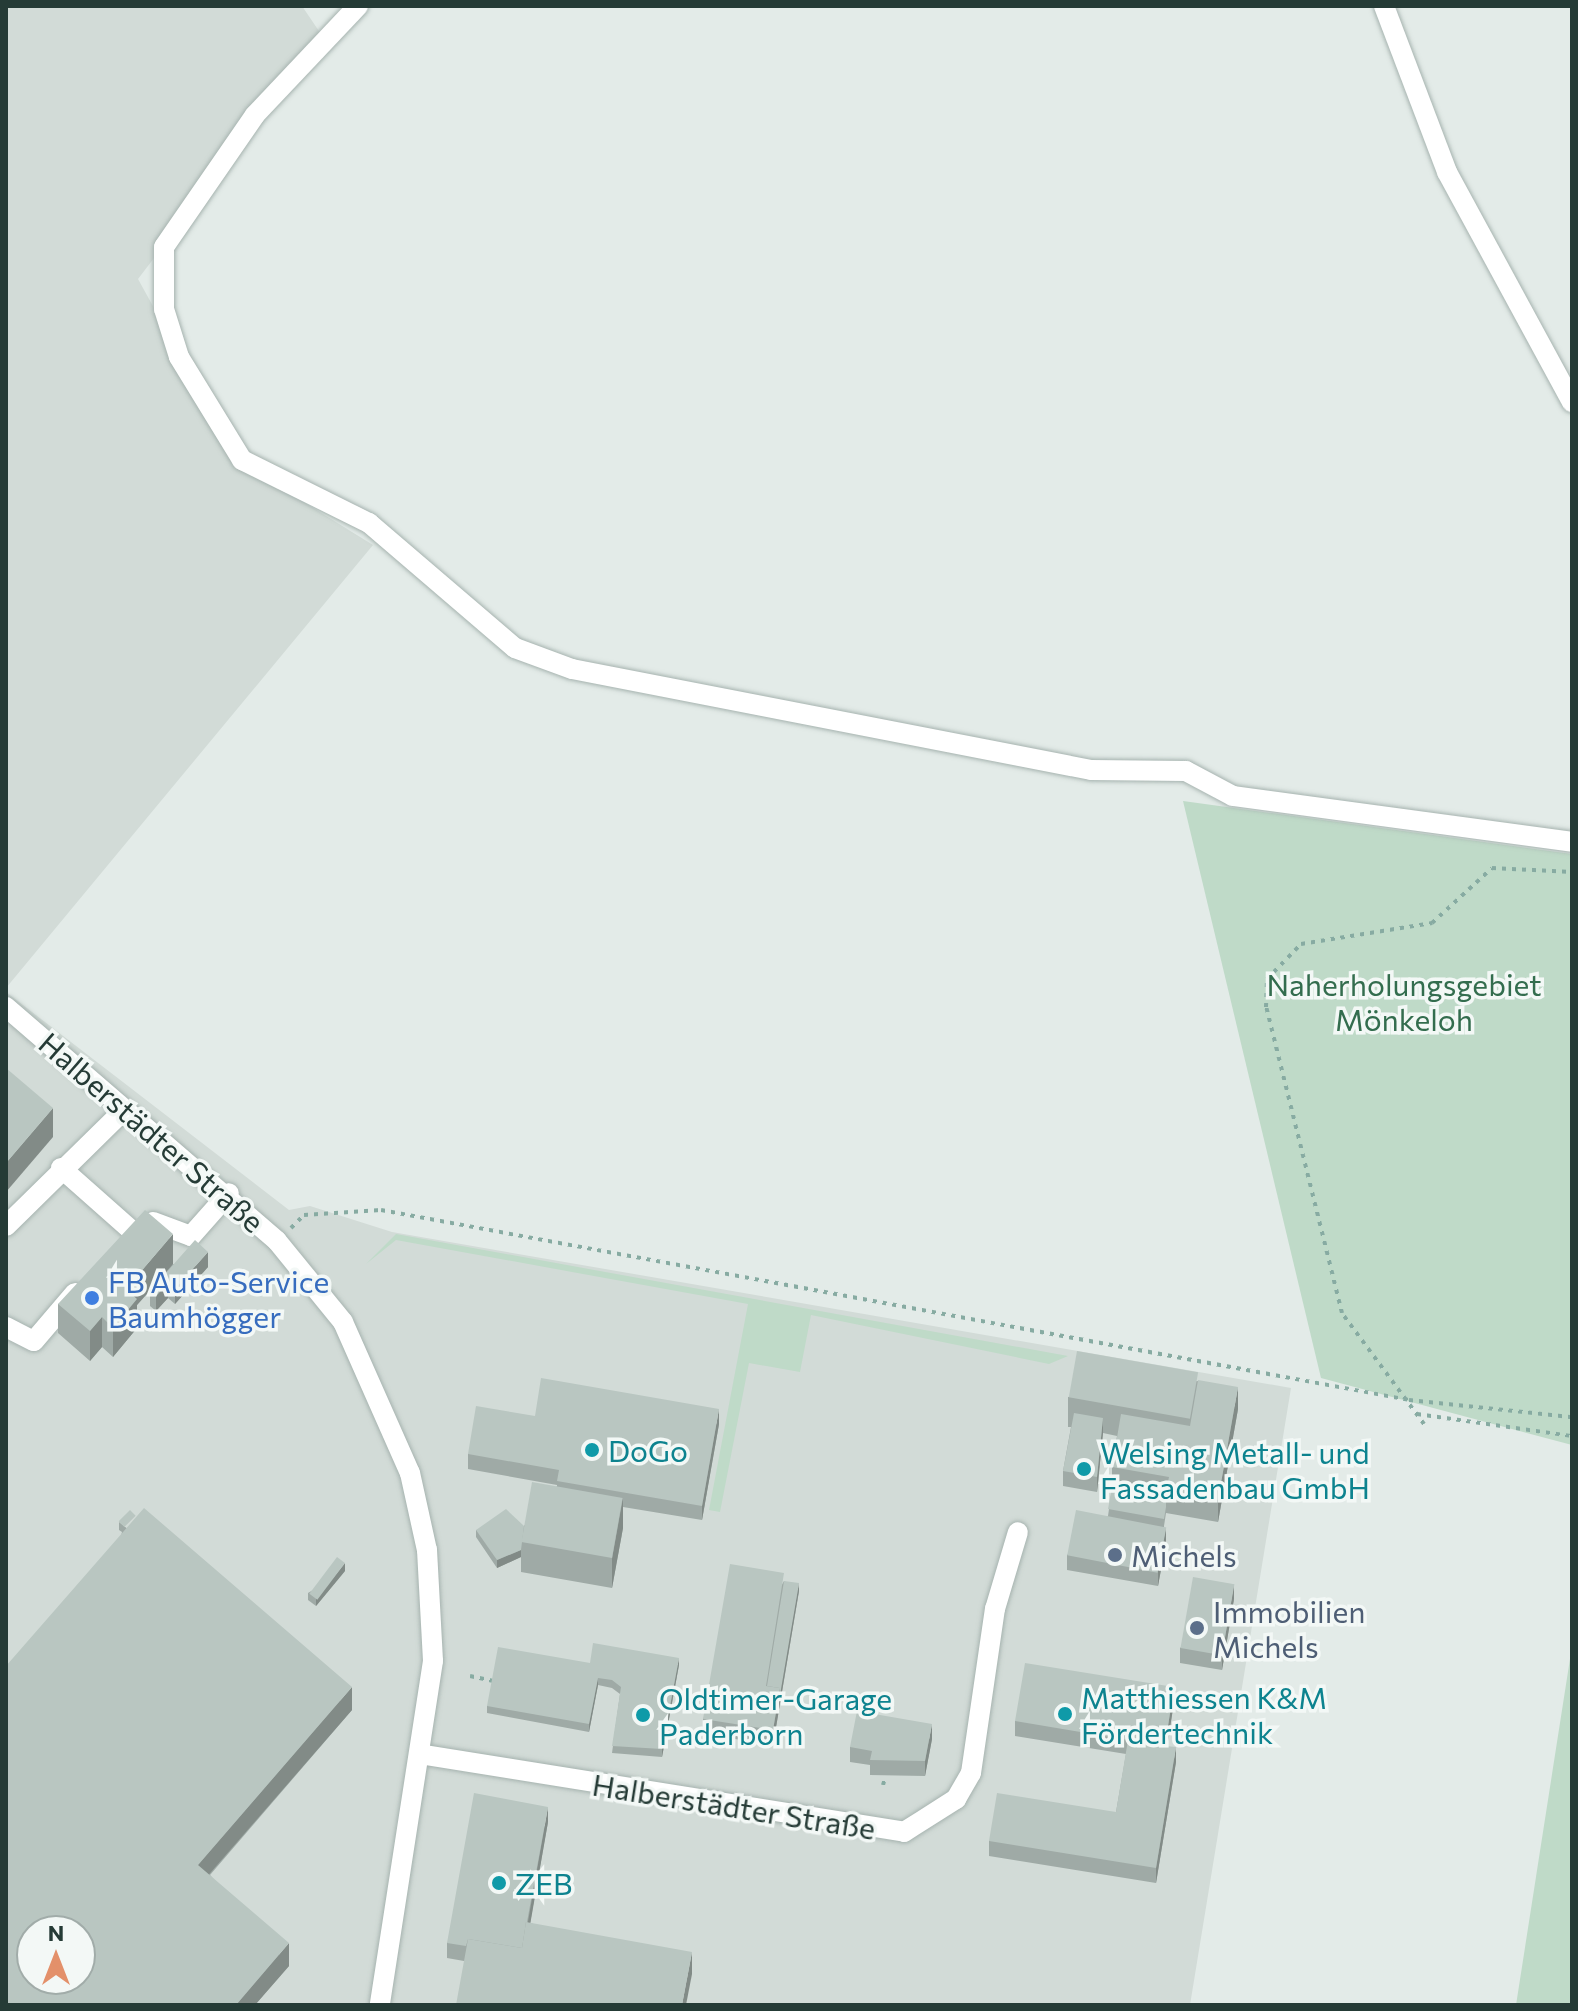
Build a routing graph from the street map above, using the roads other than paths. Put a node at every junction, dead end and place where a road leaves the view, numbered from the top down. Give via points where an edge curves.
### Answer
1 (358, 6) edge
2 (1384, 6) edge
3 (1572, 402) edge
4 (1572, 842) edge
5 (6, 1007) edge
6 (124, 1110) junction
7 (61, 1168) junction
8 (229, 1193) junction
9 (6, 1226) edge
10 (130, 1229) junction
11 (114, 1248) edge
12 (96, 1270) edge
13 (6, 1327) edge
14 (1018, 1532) dead end
15 (419, 1754) junction
16 (380, 2005) edge

1 - 4 street via 255,115 164,247 164,309 179,357 242,460 369,523 515,648 572,669 1091,770 1186,771 1233,796
2 - 3 street via 1447,172
5 - 6 street, Halberstädter Straße
6 - 7 street
6 - 8 street, Halberstädter Straße
7 - 9 street
7 - 10 street
8 - 10 street via 191,1236 174,1235 157,1221
8 - 15 street, Halberstädter Straße via 277,1241 343,1322 410,1473 427,1550 433,1632
10 - 11 street
12 - 13 street via 34,1341
14 - 15 street, Halberstädter Straße via 995,1609 971,1773 956,1799 904,1832
15 - 16 street, Halberstädter Straße

